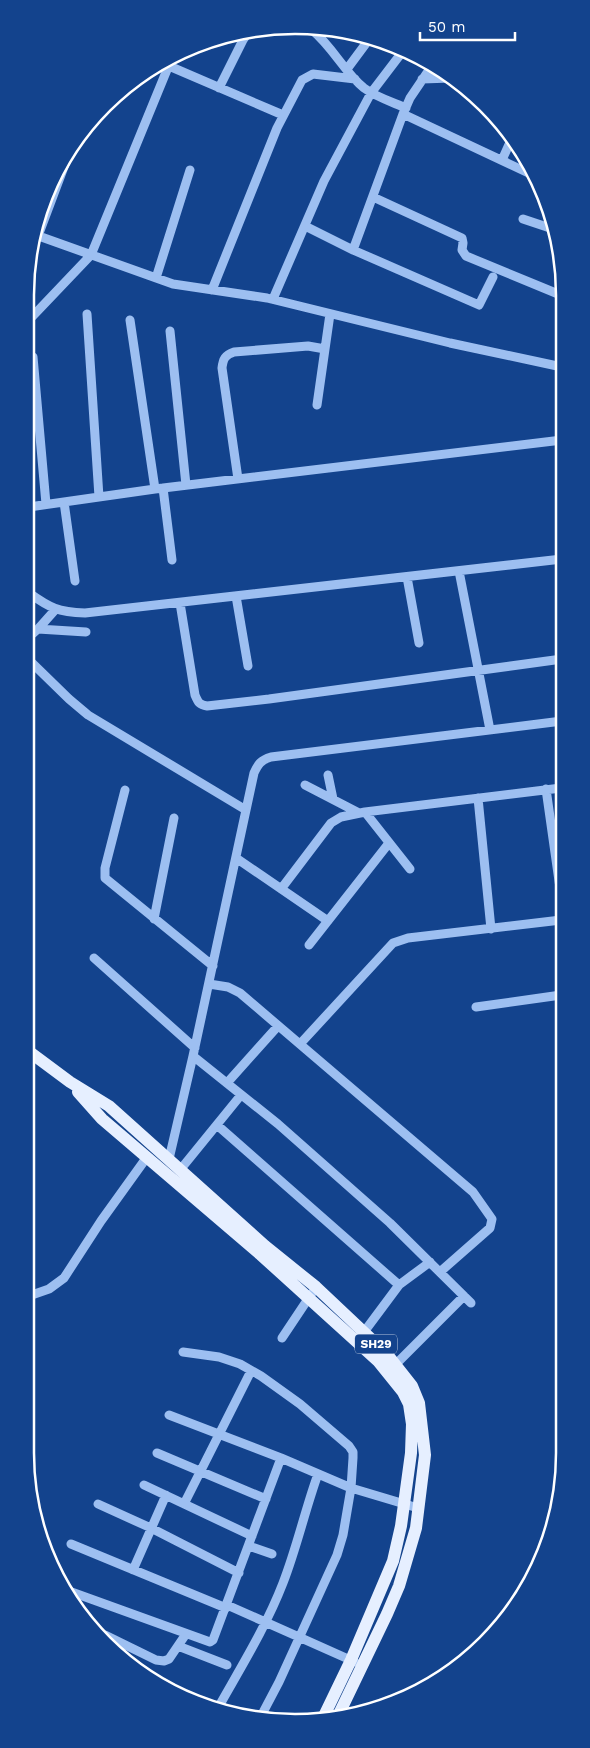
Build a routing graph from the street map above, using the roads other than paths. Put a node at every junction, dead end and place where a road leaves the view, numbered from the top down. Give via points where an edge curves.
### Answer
1 (318, 35) edge
2 (244, 39) edge
3 (366, 44) edge
4 (399, 56) edge
5 (171, 65) edge
6 (165, 69) edge
7 (347, 69) junction
8 (429, 71) edge
9 (441, 78) edge
10 (355, 79) junction
11 (422, 79) junction
12 (219, 88) junction
13 (371, 93) junction
14 (404, 111) junction
15 (283, 115) junction
16 (509, 145) edge
17 (502, 160) junction
18 (190, 170) dead end
19 (525, 171) edge
20 (373, 197) junction
21 (523, 219) dead end
22 (305, 226) junction
23 (547, 227) edge
24 (41, 237) edge
25 (353, 250) junction
26 (92, 255) junction
27 (493, 277) dead end
28 (156, 278) junction
29 (212, 290) junction
30 (556, 293) edge
31 (273, 299) junction
32 (87, 314) dead end
33 (330, 314) junction
34 (34, 315) edge
35 (130, 320) dead end
36 (170, 330) dead end
37 (325, 349) junction
38 (556, 366) edge
39 (34, 368) edge
40 (317, 405) dead end
41 (556, 441) edge
42 (238, 479) junction
43 (186, 485) junction
44 (159, 488) junction
45 (99, 497) junction
46 (64, 502) junction
47 (46, 504) junction
48 (34, 506) edge
49 (172, 560) dead end
50 (556, 560) edge
51 (459, 571) junction
52 (407, 577) junction
53 (75, 581) dead end
54 (34, 596) edge
55 (236, 596) junction
56 (180, 603) junction
57 (55, 610) junction
58 (38, 630) junction
59 (86, 632) dead end
60 (34, 633) edge
61 (419, 643) dead end
62 (556, 660) edge
63 (34, 665) edge
64 (248, 666) dead end
65 (478, 670) junction
66 (556, 723) edge
67 (490, 730) junction
68 (328, 775) dead end
69 (305, 784) dead end
70 (556, 789) edge
71 (125, 790) dead end
72 (546, 790) junction
73 (478, 798) junction
74 (332, 799) junction
75 (246, 810) junction
76 (362, 812) junction
77 (174, 818) dead end
78 (389, 843) junction
79 (236, 858) junction
80 (556, 860) edge
81 (410, 869) dead end
82 (281, 889) junction
83 (154, 919) junction
84 (328, 921) junction
85 (556, 921) edge
86 (491, 929) junction
87 (309, 945) dead end
88 (94, 958) dead end
89 (212, 966) junction
90 (209, 984) junction
91 (556, 996) edge
92 (476, 1007) dead end
93 (278, 1026) junction
94 (300, 1044) junction
95 (194, 1052) junction
96 (34, 1055) edge
97 (70, 1082) junction
98 (227, 1084) junction
99 (241, 1095) junction
100 (217, 1125) junction
101 (147, 1157) junction
102 (169, 1159) junction
103 (180, 1170) junction
104 (430, 1262) junction
105 (440, 1272) junction
106 (399, 1285) junction
107 (312, 1292) junction
108 (34, 1294) edge
109 (464, 1296) junction
110 (471, 1303) dead end
111 (364, 1332) junction
112 (282, 1338) dead end
113 (183, 1352) dead end
114 (395, 1365) junction
115 (251, 1371) junction
116 (169, 1415) dead end
117 (219, 1434) junction
118 (157, 1453) dead end
119 (281, 1458) junction
120 (200, 1471) junction
121 (318, 1474) junction
122 (144, 1485) dead end
123 (350, 1488) junction
124 (166, 1495) junction
125 (266, 1499) junction
126 (98, 1504) dead end
127 (184, 1504) junction
128 (404, 1504) junction
129 (418, 1508) junction
130 (151, 1528) junction
131 (252, 1536) junction
132 (71, 1544) dead end
133 (249, 1546) junction
134 (272, 1554) dead end
135 (133, 1570) junction
136 (239, 1573) junction
137 (75, 1593) edge
138 (227, 1606) junction
139 (266, 1622) junction
140 (186, 1634) junction
141 (109, 1637) edge
142 (301, 1637) junction
143 (178, 1646) junction
144 (357, 1663) junction
145 (227, 1665) dead end
146 (221, 1703) edge
147 (340, 1710) edge
148 (263, 1712) edge
149 (326, 1712) edge

1 - 7 street
2 - 12 street
3 - 7 street
4 - 13 street
5 - 12 street
6 - 26 street
7 - 10 street
8 - 11 street
9 - 11 street
10 - 13 street
10 - 15 street via 312,74 306,77
11 - 14 street
12 - 15 street
13 - 14 street
13 - 22 street via 324,181
14 - 17 street
14 - 20 street
15 - 29 street
16 - 17 street
17 - 19 street
18 - 28 street
20 - 25 street
20 - 30 street via 462,238 462,250 466,256
21 - 23 street
22 - 25 street
22 - 31 street
24 - 26 street
25 - 27 street via 479,305
26 - 28 street
26 - 34 street
28 - 29 street
29 - 31 street
31 - 33 street
32 - 45 street
33 - 37 street
33 - 38 street
35 - 44 street
36 - 43 street
37 - 40 street
37 - 42 street via 308,346 234,352 222,360
39 - 47 street
41 - 42 street
42 - 43 street
43 - 44 street
44 - 45 street
44 - 49 street
45 - 46 street
46 - 47 street
46 - 53 street
47 - 48 street
50 - 51 street
51 - 52 street
51 - 65 street
52 - 55 street
52 - 61 street
54 - 57 street
55 - 56 street
55 - 64 street
56 - 57 street via 85,613
56 - 65 street via 195,695 201,705 269,699
57 - 58 street
58 - 59 street
58 - 60 street
62 - 65 street
63 - 75 street via 88,714
65 - 67 street
66 - 67 street
67 - 75 street via 263,760 254,773
68 - 74 street
69 - 74 street
70 - 72 street
71 - 83 street via 104,868 105,878
72 - 73 street
72 - 80 street
73 - 76 street
73 - 86 street
74 - 76 street
75 - 79 street
76 - 78 street
76 - 82 street via 331,823
77 - 83 street
78 - 81 street
78 - 84 street
79 - 82 street
79 - 89 street
82 - 84 street
83 - 89 street
84 - 87 street
85 - 86 street
86 - 94 street via 408,938 393,943
88 - 95 street
89 - 90 street
90 - 93 street via 240,993
90 - 95 street
91 - 92 street
93 - 94 street
93 - 98 street
94 - 105 street via 473,1192 492,1219 490,1228
95 - 98 street
95 - 102 street
96 - 97 main road, SH29
97 - 101 main road, SH29 via 102,1119
97 - 102 main road, SH29 via 109,1106
98 - 99 street
99 - 100 street
99 - 104 street via 278,1124
100 - 103 street
100 - 106 street
101 - 107 main road, SH29
101 - 108 street via 64,1278 49,1289
102 - 103 main road, SH29
103 - 107 main road, SH29
104 - 105 street
104 - 106 street
105 - 109 street
106 - 111 street
107 - 111 main road, SH29
107 - 112 street
107 - 128 main road, SH29 via 404,1392 412,1424
109 - 110 street
109 - 114 street
111 - 114 main road, SH29
113 - 115 street via 219,1357
114 - 129 main road, SH29 via 412,1386 419,1403 425,1455
115 - 117 street
115 - 123 street via 300,1404 349,1446 353,1452
116 - 117 street
117 - 119 street
117 - 120 street
118 - 120 street
119 - 121 street
119 - 125 street
120 - 125 street
120 - 127 street
121 - 123 street
121 - 139 street via 283,1583
122 - 124 street
123 - 128 street
123 - 142 street via 337,1555
124 - 127 street
124 - 130 street
125 - 131 street
126 - 130 street
127 - 131 street
128 - 129 street
128 - 144 main road, SH29 via 393,1561
129 - 144 main road, SH29 via 416,1528 399,1586
130 - 135 street
130 - 136 street
131 - 133 street
132 - 135 street
133 - 134 street
133 - 136 street
135 - 138 street
136 - 138 street
137 - 140 street
138 - 139 street
138 - 140 street via 213,1640 210,1642
139 - 142 street
139 - 146 street
140 - 143 street
141 - 143 street via 156,1660 169,1659
142 - 144 street
142 - 148 street
143 - 145 street
144 - 147 main road, SH29
144 - 149 main road, SH29

